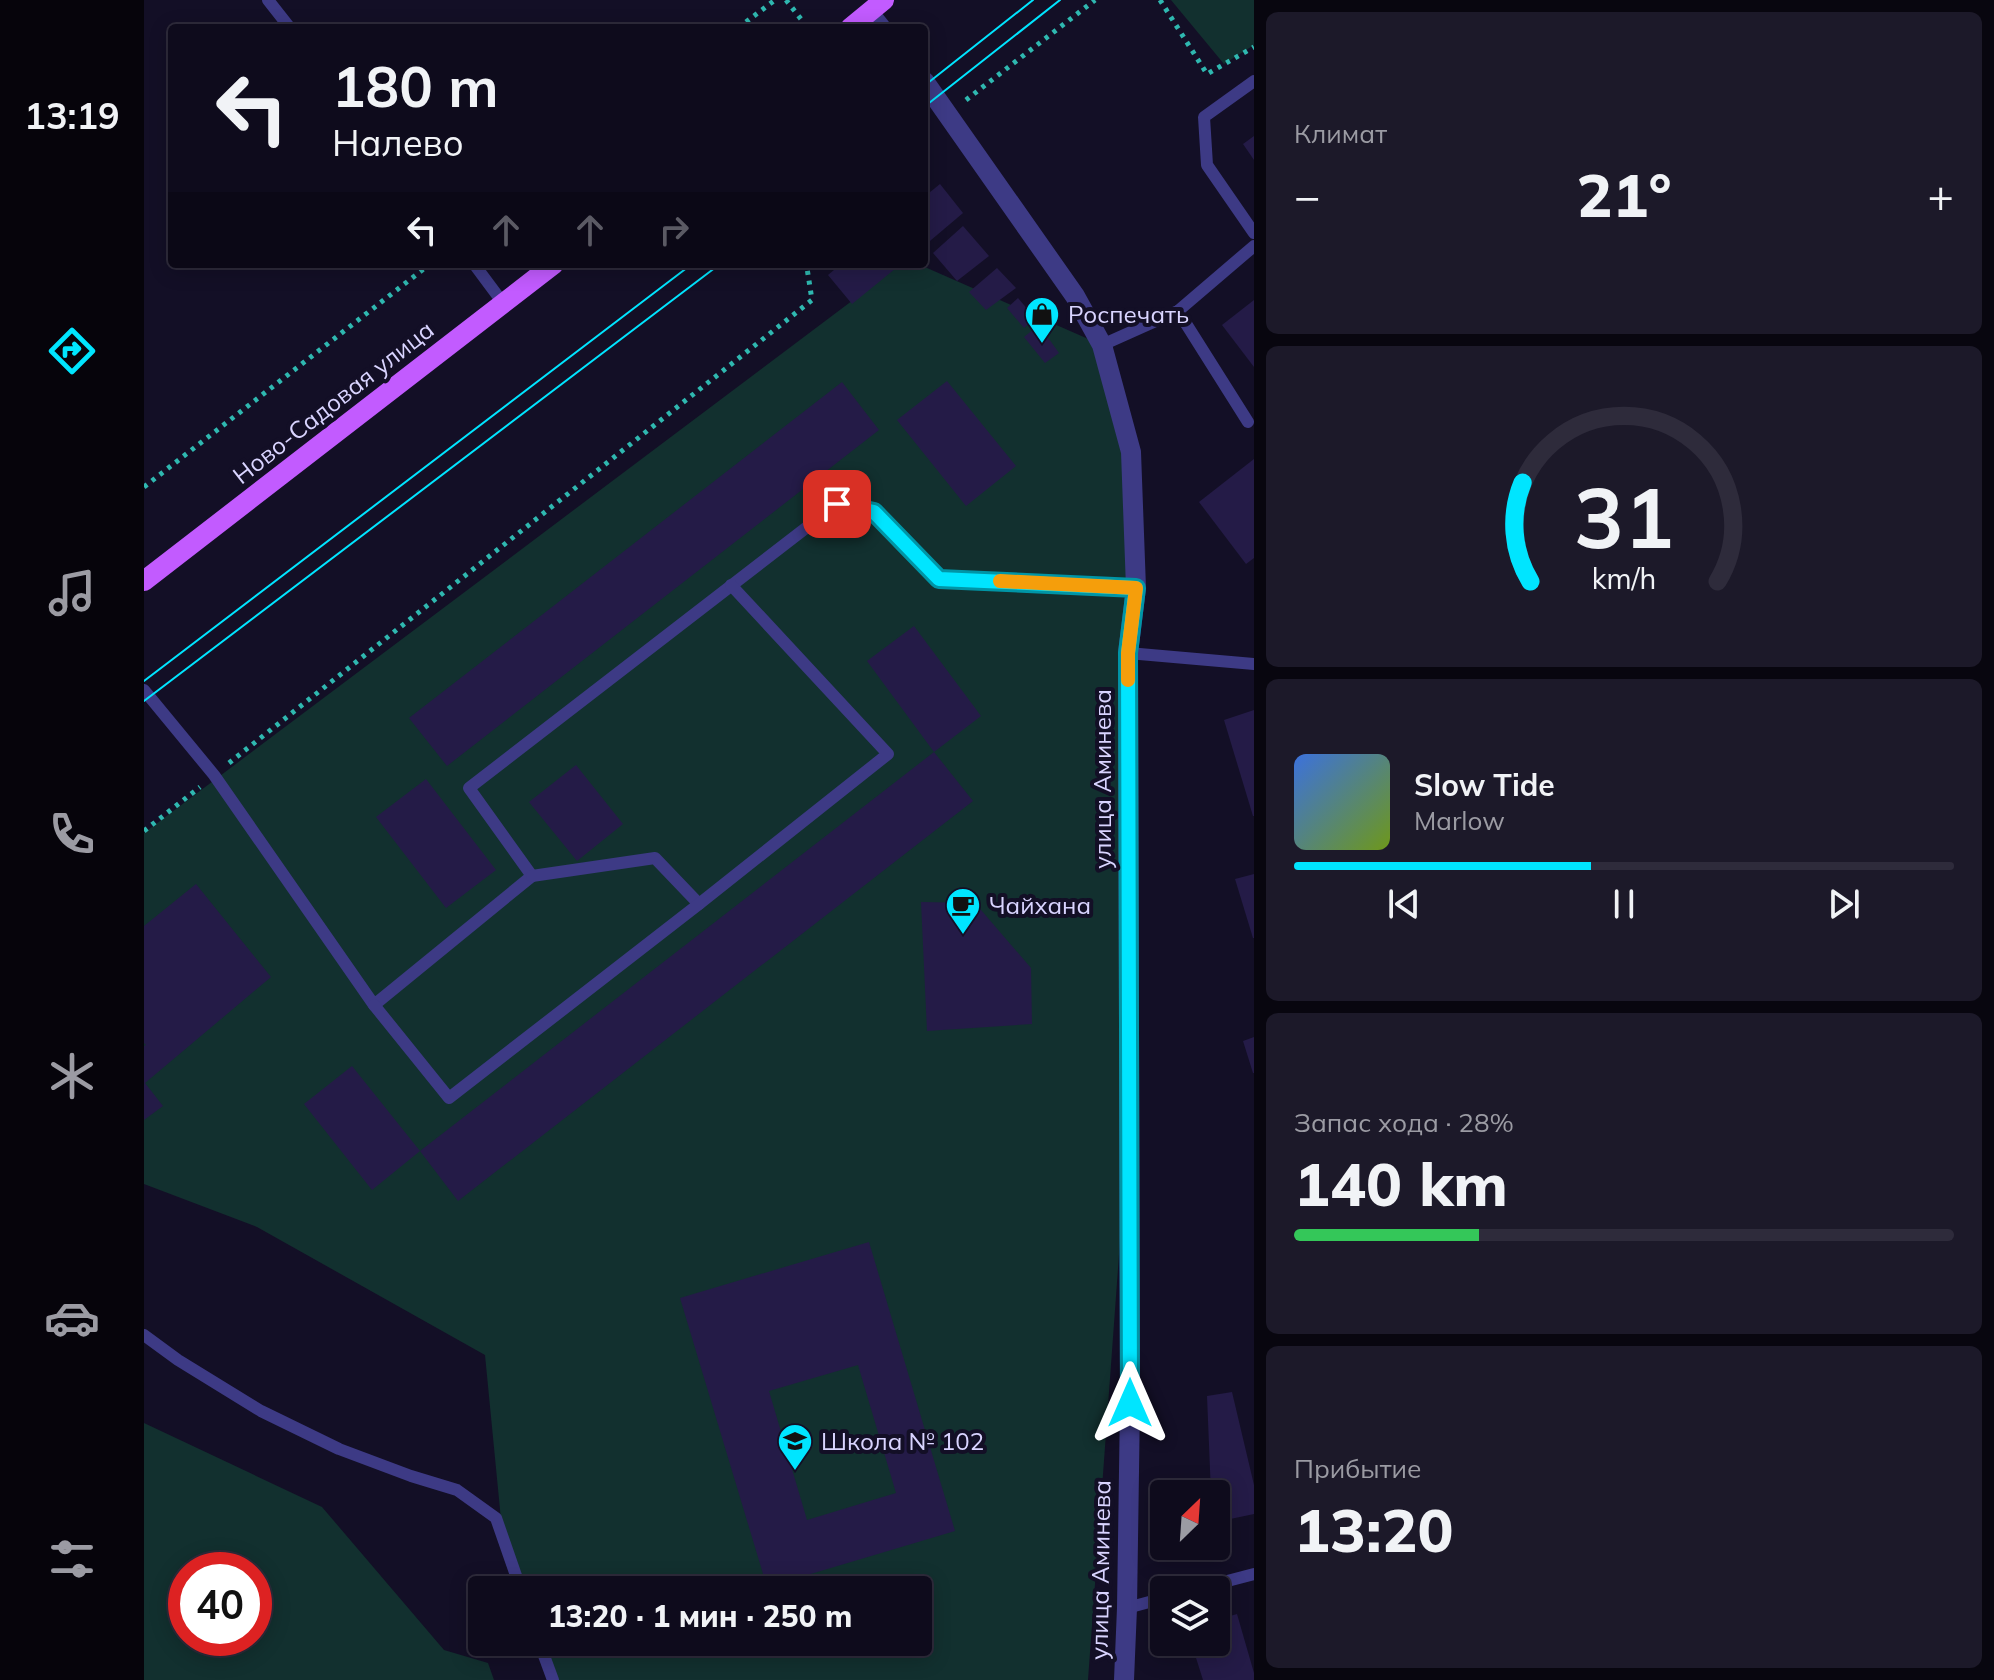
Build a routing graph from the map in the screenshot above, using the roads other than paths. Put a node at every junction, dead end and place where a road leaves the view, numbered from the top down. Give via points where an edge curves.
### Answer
1 (268, 0) edge
2 (878, 14) edge
3 (287, 24) edge
4 (858, 24) edge
5 (1254, 81) edge
6 (928, 87) edge
7 (1254, 233) edge
8 (1254, 246) edge
9 (477, 268) edge
10 (549, 268) edge
11 (503, 303) junction
12 (1178, 311) junction
13 (1102, 345) junction
14 (1248, 422) dead end
15 (144, 581) edge
16 (731, 585) junction
17 (1136, 588) junction
18 (1128, 653) junction
19 (1254, 664) edge
20 (144, 690) edge
21 (532, 876) junction
22 (699, 904) junction
23 (374, 1005) junction
24 (144, 1335) edge
25 (1254, 1574) edge
26 (516, 1576) edge
27 (1230, 1580) edge
28 (1150, 1602) edge
29 (1127, 1608) junction
30 (544, 1656) edge
31 (553, 1680) edge
32 (1124, 1680) edge

1 - 3 lane
2 - 4 main road
5 - 7 lane via 1204,117 1207,165
6 - 13 street, улица Аминева via 1075,296
8 - 12 lane
9 - 11 lane
10 - 11 main road, Ново-Садовая улица
11 - 15 main road, Ново-Садовая улица
12 - 13 lane
12 - 14 lane
13 - 17 street, улица Аминева via 1131,452
16 - 17 lane via 837,504 874,512 939,579
16 - 21 lane via 469,788
16 - 22 lane via 888,754
17 - 18 street, улица Аминева
18 - 19 lane
18 - 29 street, улица Аминева
20 - 23 lane via 214,775
21 - 22 lane via 655,858
21 - 23 lane
22 - 23 lane via 449,1098
24 - 26 lane via 261,1411 339,1449 457,1490 496,1518
25 - 27 lane
28 - 29 lane
29 - 32 street, улица Аминева
30 - 31 lane

